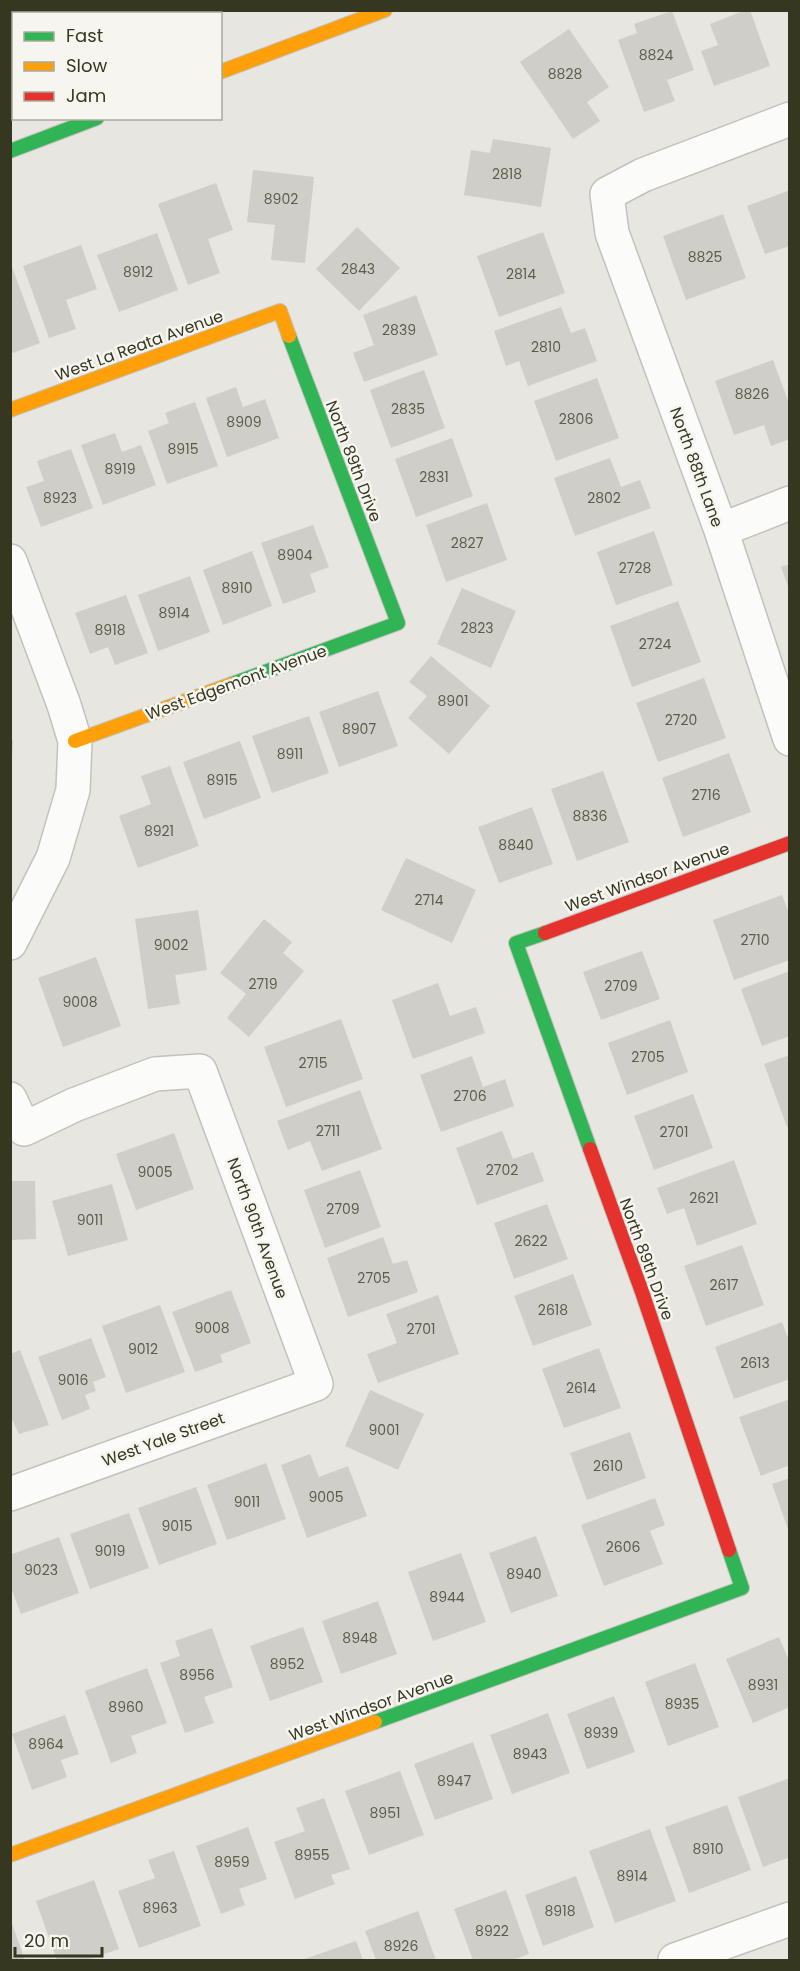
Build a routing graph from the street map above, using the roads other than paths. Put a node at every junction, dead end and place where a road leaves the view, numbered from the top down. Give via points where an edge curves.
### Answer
1 (373, 13) edge
2 (222, 71) edge
3 (789, 119) edge
4 (92, 120) edge
5 (10, 151) edge
6 (280, 311) joint
7 (10, 410) edge
8 (789, 503) edge
9 (721, 531) junction
10 (10, 561) edge
11 (398, 623) joint
12 (789, 740) edge
13 (75, 741) junction
14 (789, 843) edge
15 (10, 943) edge
16 (516, 943) joint
17 (10, 1099) edge
18 (316, 1384) joint
19 (10, 1494) edge
20 (742, 1588) joint
21 (10, 1855) edge
22 (789, 1919) edge
23 (675, 1960) edge

1 - 2 street
3 - 9 street, North 88th Lane via 643,175 607,194 612,233
4 - 5 street
6 - 7 street, West La Reata Avenue
6 - 11 street, North 89th Drive
8 - 9 street
9 - 12 street, North 88th Lane
10 - 13 street
11 - 13 street, West Edgemont Avenue
13 - 15 street via 73,790 53,858
14 - 16 street, West Windsor Avenue
16 - 20 street, North 89th Drive via 642,1292
17 - 18 street, North 90th Avenue via 24,1129 155,1074 200,1071
18 - 19 street, West Yale Street
20 - 21 street, West Windsor Avenue
22 - 23 street

